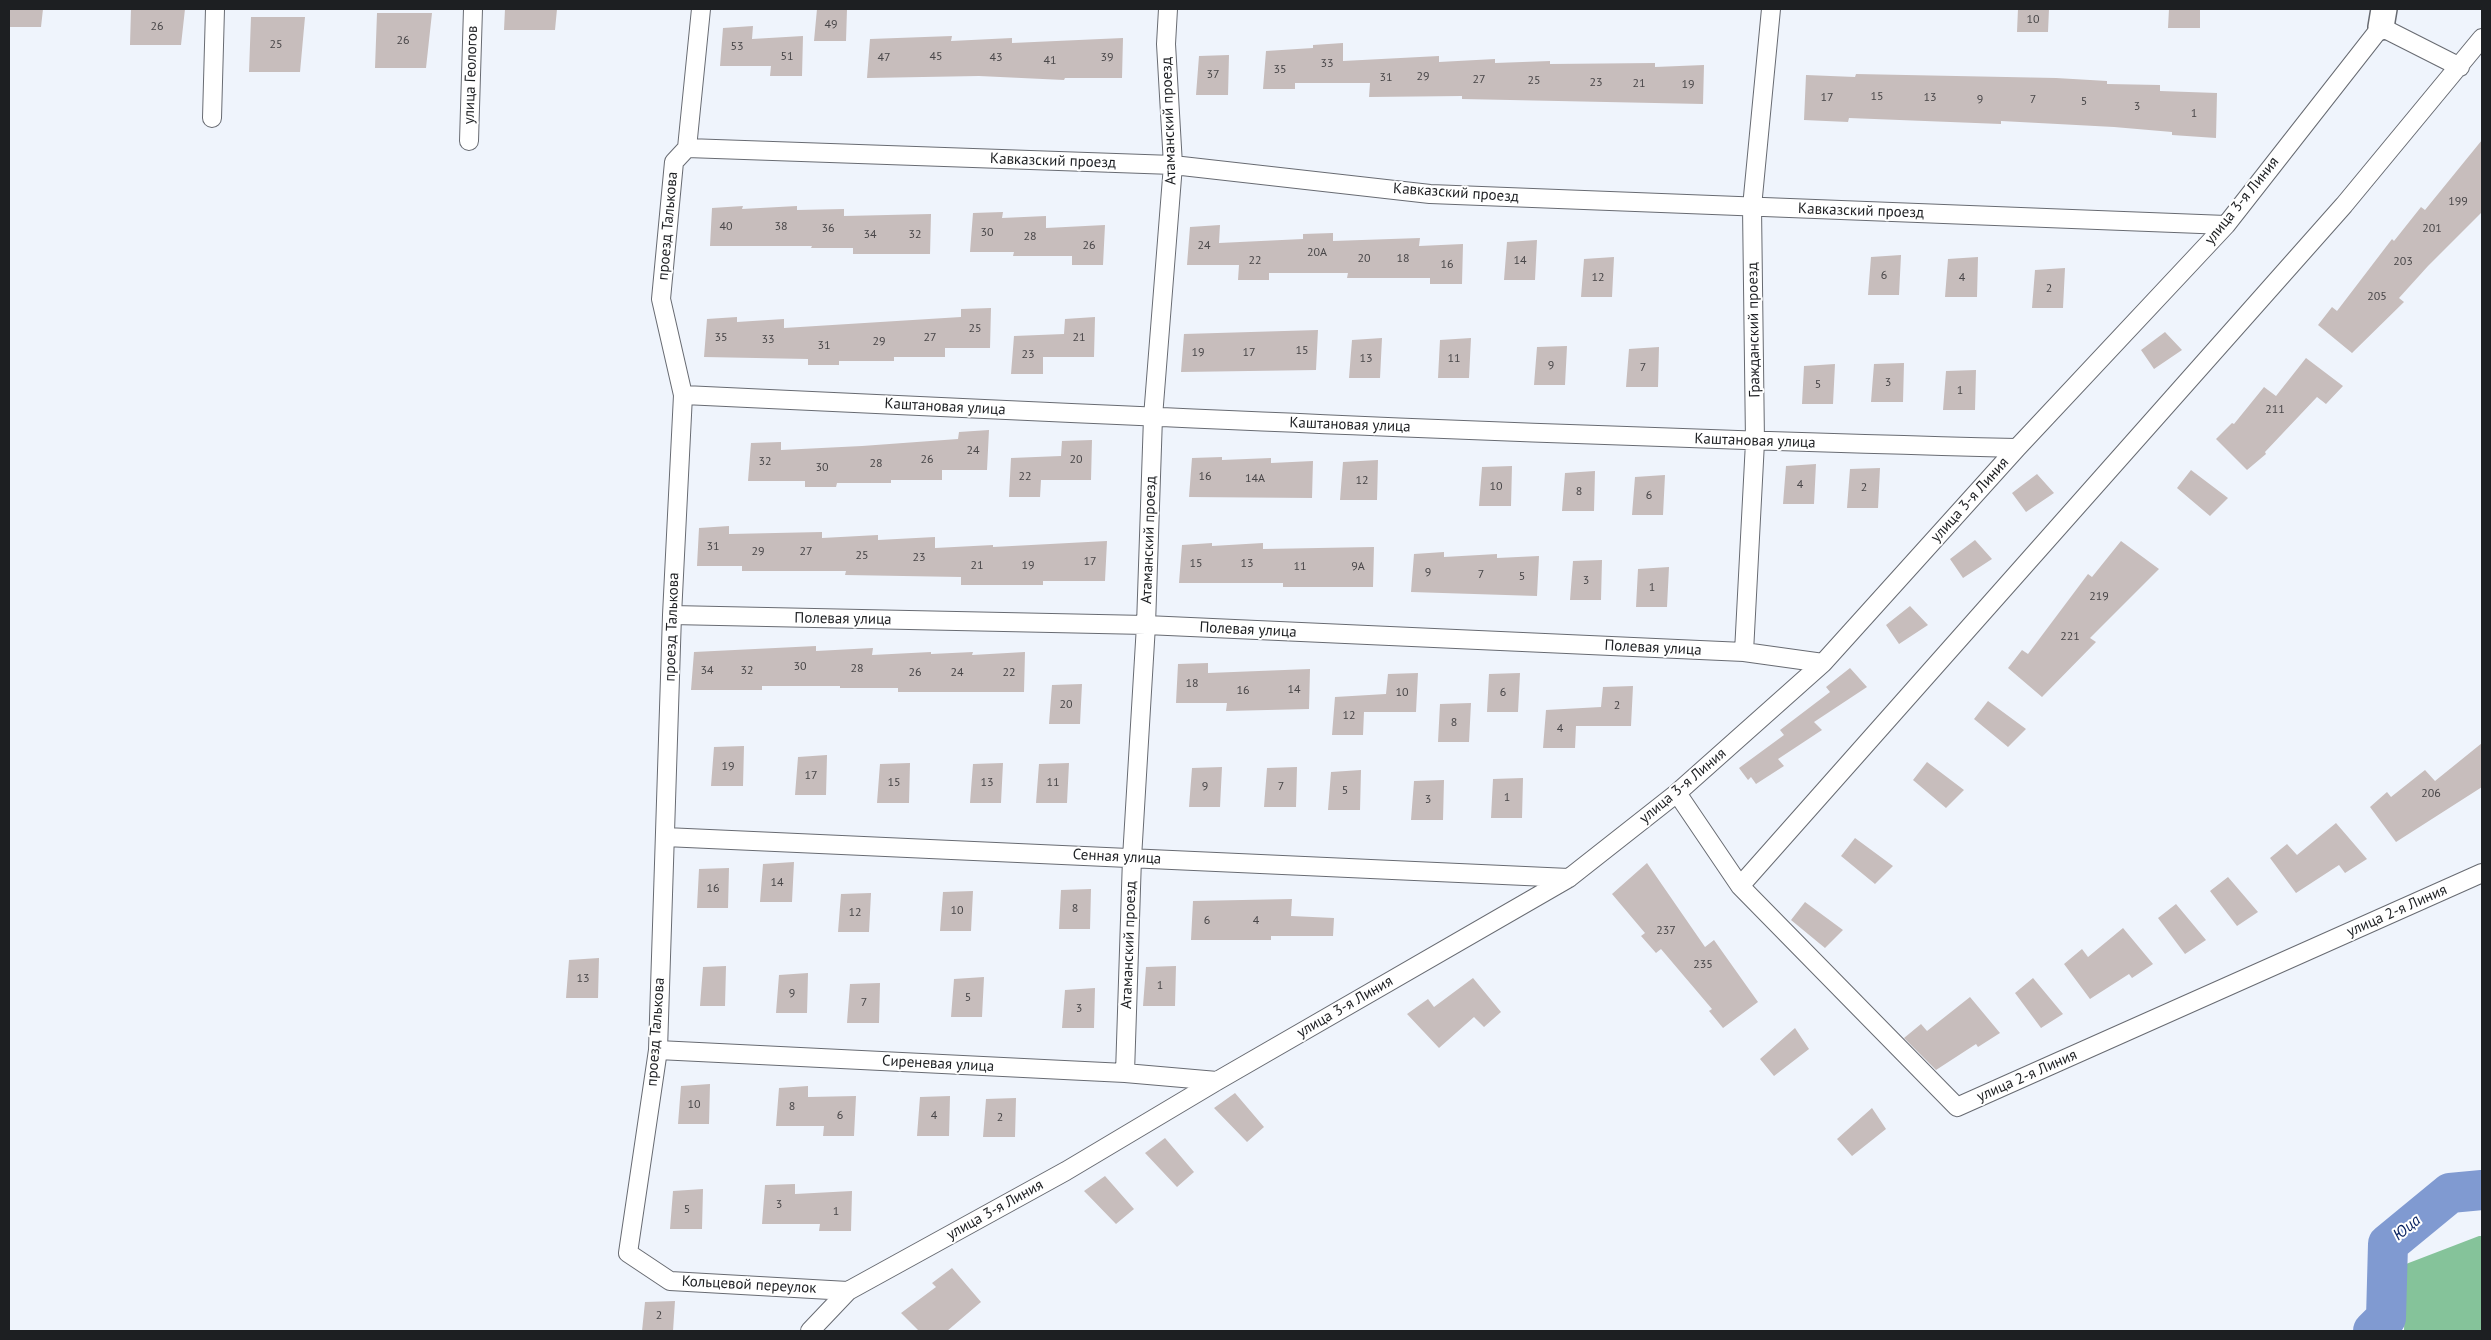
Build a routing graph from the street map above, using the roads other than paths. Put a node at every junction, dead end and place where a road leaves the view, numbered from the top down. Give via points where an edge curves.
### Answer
1 (216, 9) edge
2 (473, 9) edge
3 (701, 9) edge
4 (1168, 9) edge
5 (1772, 9) edge
6 (2383, 18) edge
7 (2482, 38) edge
8 (2460, 67) junction
9 (212, 118) dead end
10 (470, 141) dead end
11 (688, 148) junction
12 (1174, 165) junction
13 (1752, 207) junction
14 (2226, 225) junction
15 (683, 395) junction
16 (1153, 417) junction
17 (1755, 442) junction
18 (2017, 448) junction
19 (672, 615) junction
20 (1146, 625) junction
21 (1744, 652) junction
22 (1823, 663) junction
23 (1677, 793) junction
24 (665, 837) junction
25 (1132, 858) junction
26 (2482, 873) edge
27 (1569, 878) junction
28 (1740, 886) junction
29 (658, 1050) junction
30 (1125, 1073) junction
31 (1217, 1080) junction
32 (628, 1253) joint
33 (848, 1291) junction
34 (810, 1331) edge

1 - 9 street
2 - 10 street, улица Геологов
3 - 11 street
4 - 12 street, Атаманский проезд via 1166,44
5 - 13 street, Гражданский проезд
6 - 8 street
6 - 14 street, улица 3-я Линия
7 - 8 street
8 - 28 street via 2344,205
11 - 12 street, Кавказский проезд
11 - 15 street, проезд Талькова via 674,162 661,299
12 - 13 street, Кавказский проезд via 1430,194
12 - 16 street, Атаманский проезд
13 - 14 street, Кавказский проезд
13 - 17 street, Гражданский проезд
14 - 18 street, улица 3-я Линия
15 - 16 street, Каштановая улица
15 - 19 street, проезд Талькова
16 - 17 street, Каштановая улица
16 - 20 street, Атаманский проезд
17 - 18 street, Каштановая улица
17 - 21 street, Гражданский проезд
18 - 22 street, улица 3-я Линия
19 - 20 street, Полевая улица
19 - 24 street, проезд Талькова
20 - 21 street, Полевая улица
20 - 25 street, Атаманский проезд
21 - 22 street, Полевая улица
22 - 23 street, улица 3-я Линия
23 - 27 street, улица 3-я Линия
23 - 28 street, улица 2-я Линия
24 - 25 street, Сенная улица
24 - 29 street, проезд Талькова
25 - 27 street, Сенная улица
25 - 30 street, Атаманский проезд
26 - 28 street, улица 2-я Линия via 1957,1107
27 - 31 street, улица 3-я Линия
29 - 30 street, Сиреневая улица
29 - 32 street, проезд Талькова
30 - 31 street, Сиреневая улица
31 - 33 street, улица 3-я Линия via 1066,1171
32 - 33 street, Кольцевой переулок via 670,1281
33 - 34 street, улица 3-я Линия

